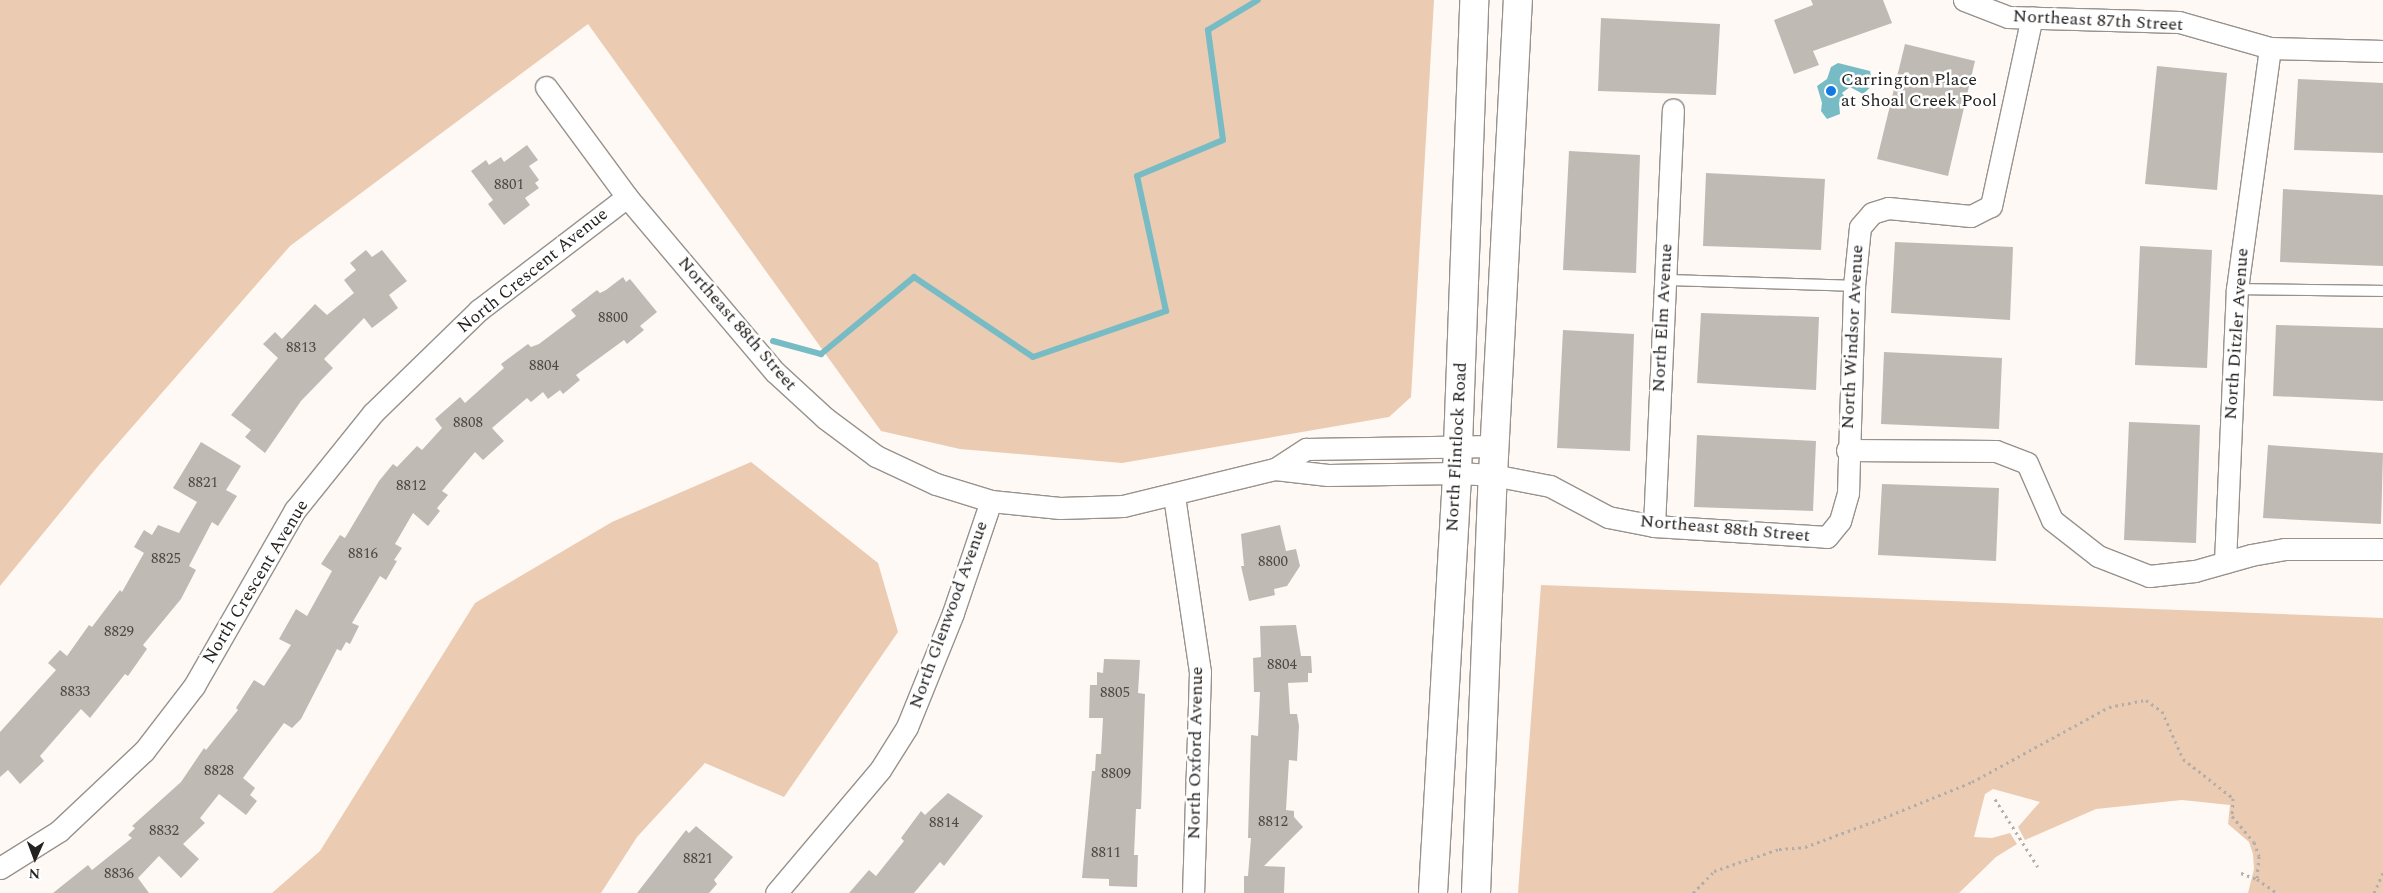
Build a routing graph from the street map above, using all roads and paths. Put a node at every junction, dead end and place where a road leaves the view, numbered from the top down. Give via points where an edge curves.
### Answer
1 (1474, 0) edge
2 (1518, 0) edge
3 (1964, 0) edge
4 (2071, 9) edge
5 (2032, 18) junction
6 (2270, 48) junction
7 (2383, 51) edge
8 (546, 87) dead end
9 (1673, 109) dead end
10 (627, 197) junction
11 (1665, 280) junction
12 (1854, 286) junction
13 (2237, 290) junction
14 (2383, 291) edge
15 (1458, 444) junction
16 (1494, 446) junction
17 (1846, 450) junction
18 (1275, 469) junction
19 (1457, 473) junction
20 (1493, 475) junction
21 (1174, 496) junction
22 (991, 501) junction
23 (1654, 526) junction
24 (2383, 549) edge
25 (2225, 562) junction
26 (1995, 799) dead end
27 (2038, 867) dead end
28 (0, 868) edge
29 (2241, 873) dead end
30 (2383, 873) edge
31 (2257, 879) junction
32 (776, 893) edge
33 (1193, 893) edge
34 (1433, 893) edge
35 (1476, 893) edge
36 (1693, 893) edge
37 (2277, 893) edge
38 (2374, 893) edge

1 - 15 main road, North Flintlock Road
2 - 16 main road
3 - 5 street, Northeast 87th Street via 2008,17
4 - 5 street, Northeast 87th Street
4 - 6 street, Northeast 87th Street via 2179,22
5 - 12 street, North Windsor Avenue via 1990,206 1971,216 1888,208 1872,213 1860,227
6 - 7 street, Northeast 87th Street
6 - 13 street, North Ditzler Avenue
8 - 10 street, Northeast 88th Street
9 - 11 street, North Elm Avenue
10 - 22 street, Northeast 88th Street via 775,372 825,418 876,456 936,484
10 - 28 street, North Crescent Avenue via 479,310 373,413 295,510 194,686 144,751 59,831
11 - 12 lane
11 - 23 street, North Elm Avenue
12 - 17 street, North Windsor Avenue
13 - 14 lane
13 - 25 street, North Ditzler Avenue
15 - 16 street
15 - 18 street, Northeast 88th Street via 1306,449
15 - 19 main road, North Flintlock Road
16 - 20 main road
17 - 23 street, Northeast 88th Street via 1848,494 1840,521 1827,537
17 - 25 street via 1996,452 2027,463 2052,520 2098,556 2149,576 2195,571
18 - 19 street, Northeast 88th Street via 1328,475
18 - 21 street, Northeast 88th Street
19 - 20 street, Northeast 88th Street
19 - 34 main road, North Flintlock Road
20 - 23 street, Northeast 88th Street via 1550,486 1608,517
20 - 35 main road
21 - 22 street, Northeast 88th Street via 1123,506 1060,508
21 - 33 street, North Oxford Avenue via 1200,672
22 - 32 street, North Glenwood Avenue via 953,614 907,726 880,770
24 - 25 street via 2285,549
26 - 27 path
29 - 31 path
30 - 38 path
31 - 36 path via 2259,856 2254,842 2232,816 2233,798 2183,759 2162,711 2146,700 2109,708 1972,782 1878,820 1805,847 1779,849 1714,872
31 - 37 path

